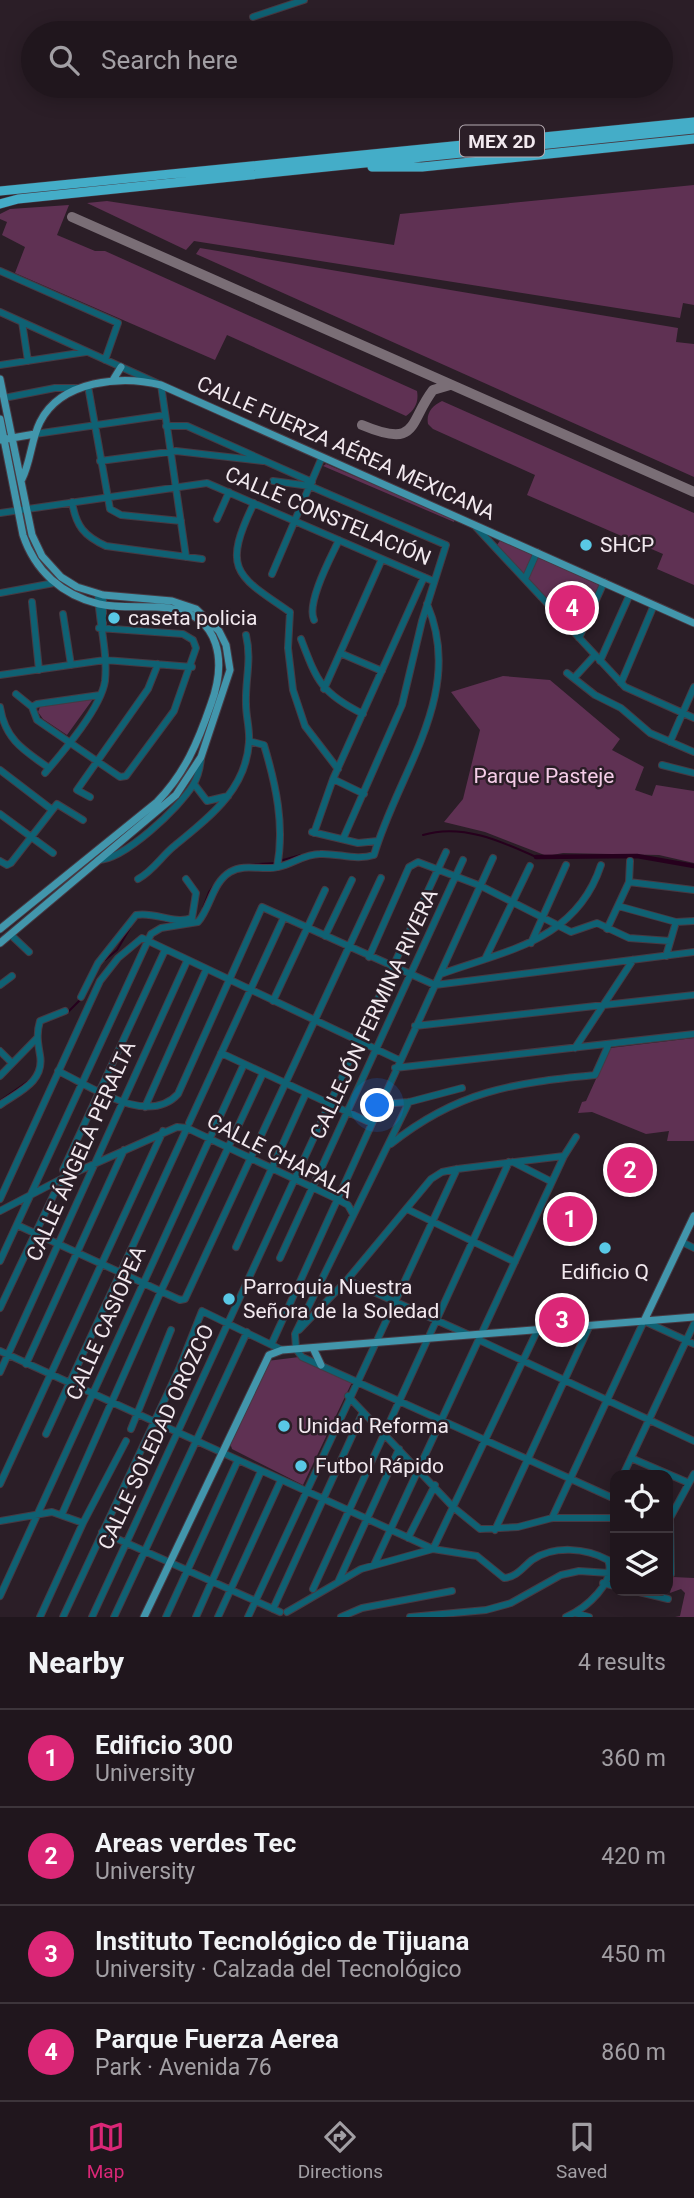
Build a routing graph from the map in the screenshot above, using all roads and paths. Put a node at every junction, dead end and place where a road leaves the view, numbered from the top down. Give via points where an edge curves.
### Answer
1 (303, 0) edge
2 (253, 17) dead end
3 (694, 122) edge
4 (694, 129) edge
5 (694, 139) edge
6 (311, 165) junction
7 (338, 166) junction
8 (0, 191) edge
9 (88, 192) junction
10 (0, 198) edge
11 (0, 204) edge
12 (0, 271) edge
13 (0, 312) edge
14 (22, 322) junction
15 (88, 352) junction
16 (105, 360) junction
17 (28, 361) junction
18 (0, 365) edge
19 (121, 367) junction
20 (0, 379) edge
21 (113, 380) junction
22 (161, 385) junction
23 (85, 387) junction
24 (4, 398) junction
25 (165, 415) junction
26 (0, 419) edge
27 (94, 425) junction
28 (166, 426) junction
29 (35, 434) junction
30 (6, 439) edge
31 (170, 451) junction
32 (322, 457) junction
33 (100, 461) junction
34 (263, 461) junction
35 (22, 479) junction
36 (273, 481) dead end
37 (311, 484) junction
38 (176, 487) junction
39 (229, 492) junction
40 (106, 496) junction
41 (72, 502) junction
42 (254, 503) junction
43 (27, 509) junction
44 (18, 511) junction
45 (0, 513) edge
46 (216, 519) dead end
47 (181, 521) junction
48 (295, 521) junction
49 (472, 524) junction
50 (339, 540) junction
51 (537, 552) junction
52 (186, 557) junction
53 (202, 559) dead end
54 (382, 559) junction
55 (272, 574) dead end
56 (424, 577) junction
57 (525, 579) junction
58 (433, 581) junction
59 (54, 583) junction
60 (604, 583) junction
61 (0, 593) edge
62 (101, 594) junction
63 (630, 594) junction
64 (32, 601) dead end
65 (101, 604) junction
66 (427, 604) junction
67 (654, 605) junction
68 (64, 614) dead end
69 (314, 620) dead end
70 (694, 623) edge
71 (102, 630) junction
72 (246, 635) dead end
73 (579, 638) junction
74 (301, 639) dead end
75 (340, 653) junction
76 (597, 658) junction
77 (105, 660) junction
78 (158, 664) junction
79 (71, 665) junction
80 (192, 667) junction
81 (38, 670) junction
82 (382, 671) junction
83 (567, 673) dead end
84 (0, 676) edge
85 (574, 678) junction
86 (621, 682) junction
87 (694, 687) edge
88 (324, 688) junction
89 (16, 694) dead end
90 (100, 695) junction
91 (0, 707) edge
92 (32, 708) junction
93 (682, 713) junction
94 (362, 714) junction
95 (694, 718) edge
96 (249, 741) junction
97 (69, 742) junction
98 (670, 742) junction
99 (694, 752) edge
100 (201, 757) junction
101 (97, 762) junction
102 (662, 765) dead end
103 (338, 769) junction
104 (0, 771) edge
105 (694, 773) edge
106 (333, 779) junction
107 (194, 784) junction
108 (364, 794) junction
109 (229, 796) junction
110 (89, 797) dead end
111 (51, 809) junction
112 (0, 814) edge
113 (83, 820) dead end
114 (31, 836) junction
115 (343, 839) junction
116 (378, 841) junction
117 (446, 852) dead end
118 (52, 853) dead end
119 (493, 858) dead end
120 (98, 860) junction
121 (463, 860) dead end
122 (630, 861) dead end
123 (4, 863) edge
124 (566, 865) dead end
125 (601, 865) dead end
126 (530, 866) dead end
127 (278, 867) junction
128 (438, 869) junction
129 (456, 875) junction
130 (138, 878) dead end
131 (186, 878) dead end
132 (381, 878) dead end
133 (352, 880) dead end
134 (629, 882) junction
135 (481, 886) junction
136 (325, 890) dead end
137 (694, 890) edge
138 (513, 901) junction
139 (618, 906) junction
140 (543, 916) junction
141 (284, 917) junction
142 (195, 920) junction
143 (694, 921) edge
144 (676, 922) junction
145 (559, 924) junction
146 (308, 928) junction
147 (0, 929) edge
148 (607, 929) junction
149 (11, 935) junction
150 (325, 936) junction
151 (148, 941) junction
152 (670, 941) junction
153 (0, 943) edge
154 (530, 944) junction
155 (350, 948) junction
156 (165, 950) junction
157 (29, 952) dead end
158 (694, 952) edge
159 (666, 956) junction
160 (369, 957) junction
161 (486, 957) junction
162 (632, 960) junction
163 (187, 961) junction
164 (392, 968) junction
165 (206, 970) junction
166 (441, 974) junction
167 (12, 976) dead end
168 (410, 976) junction
169 (230, 981) junction
170 (0, 985) edge
171 (435, 985) junction
172 (87, 986) junction
173 (250, 990) junction
174 (94, 992) junction
175 (694, 995) edge
176 (81, 997) dead end
177 (274, 1001) junction
178 (606, 1004) junction
179 (65, 1012) dead end
180 (317, 1021) junction
181 (415, 1026) junction
182 (694, 1034) edge
183 (37, 1038) junction
184 (358, 1041) junction
185 (609, 1044) junction
186 (575, 1048) junction
187 (377, 1050) junction
188 (0, 1051) edge
189 (221, 1053) junction
190 (399, 1060) junction
191 (12, 1063) junction
192 (244, 1064) junction
193 (395, 1068) junction
194 (58, 1071) junction
195 (263, 1073) junction
196 (0, 1076) edge
197 (83, 1082) junction
198 (287, 1084) junction
199 (461, 1088) dead end
200 (101, 1091) junction
201 (306, 1093) junction
202 (124, 1101) junction
203 (409, 1102) junction
204 (329, 1104) junction
205 (379, 1104) junction
206 (0, 1105) edge
207 (145, 1107) junction
208 (348, 1112) junction
209 (371, 1123) junction
210 (188, 1125) junction
211 (163, 1131) junction
212 (576, 1137) dead end
213 (208, 1139) junction
214 (389, 1146) junction
215 (227, 1147) junction
216 (124, 1150) junction
217 (564, 1156) junction
218 (252, 1159) junction
219 (510, 1162) junction
220 (95, 1164) junction
221 (271, 1168) junction
222 (457, 1168) junction
223 (65, 1177) junction
224 (293, 1178) junction
225 (552, 1182) junction
226 (313, 1188) junction
227 (31, 1196) junction
228 (0, 1199) edge
229 (337, 1199) junction
230 (407, 1209) junction
231 (0, 1211) edge
232 (353, 1214) junction
233 (694, 1216) edge
234 (432, 1221) junction
235 (17, 1226) junction
236 (35, 1234) junction
237 (473, 1241) junction
238 (682, 1242) junction
239 (58, 1244) junction
240 (236, 1247) dead end
241 (694, 1248) edge
242 (77, 1253) junction
243 (280, 1258) dead end
244 (0, 1261) edge
245 (515, 1262) junction
246 (102, 1264) junction
247 (120, 1273) junction
248 (347, 1280) junction
249 (143, 1283) junction
250 (161, 1291) junction
251 (394, 1301) junction
252 (0, 1308) edge
253 (694, 1317) edge
254 (436, 1320) junction
255 (647, 1322) junction
256 (228, 1323) junction
257 (694, 1324) edge
258 (590, 1325) junction
259 (538, 1329) junction
260 (171, 1330) dead end
261 (247, 1332) junction
262 (295, 1334) junction
263 (469, 1335) junction
264 (481, 1337) junction
265 (428, 1338) junction
266 (686, 1341) junction
267 (272, 1343) junction
268 (375, 1343) junction
269 (694, 1344) edge
270 (313, 1348) junction
271 (296, 1349) junction
272 (282, 1350) junction
273 (0, 1351) edge
274 (7, 1356) junction
275 (522, 1360) junction
276 (26, 1364) junction
277 (321, 1365) junction
278 (0, 1372) edge
279 (51, 1375) junction
280 (564, 1380) junction
281 (356, 1381) junction
282 (69, 1384) junction
283 (93, 1394) junction
284 (348, 1396) junction
285 (398, 1400) junction
286 (111, 1401) junction
287 (607, 1401) junction
288 (363, 1412) junction
289 (137, 1413) junction
290 (442, 1420) junction
291 (649, 1420) junction
292 (154, 1422) junction
293 (131, 1429) dead end
294 (383, 1432) junction
295 (178, 1433) junction
296 (46, 1434) dead end
297 (693, 1438) edge
298 (484, 1439) junction
299 (126, 1441) dead end
300 (195, 1441) junction
301 (399, 1449) junction
302 (220, 1452) junction
303 (631, 1458) junction
304 (238, 1460) junction
305 (528, 1460) junction
306 (419, 1469) junction
307 (625, 1470) edge
308 (261, 1471) junction
309 (694, 1474) edge
310 (570, 1479) junction
311 (281, 1480) junction
312 (689, 1483) junction
313 (0, 1484) edge
314 (435, 1485) junction
315 (304, 1491) junction
316 (610, 1495) edge
317 (323, 1499) junction
318 (453, 1507) junction
319 (348, 1511) junction
320 (673, 1511) edge
321 (38, 1514) junction
322 (62, 1514) junction
323 (552, 1518) junction
324 (610, 1518) edge
325 (365, 1519) junction
326 (0, 1521) edge
327 (83, 1523) junction
328 (390, 1530) junction
329 (495, 1530) junction
330 (102, 1532) junction
331 (408, 1538) junction
332 (126, 1543) junction
333 (433, 1549) junction
334 (145, 1552) junction
335 (170, 1563) junction
336 (374, 1565) junction
337 (186, 1571) junction
338 (609, 1573) junction
339 (338, 1582) junction
340 (212, 1583) junction
341 (603, 1583) junction
342 (610, 1585) edge
343 (313, 1589) dead end
344 (230, 1590) junction
345 (452, 1591) dead end
346 (0, 1596) edge
347 (656, 1596) edge
348 (668, 1599) dead end
349 (255, 1601) junction
350 (280, 1611) junction
351 (575, 1613) junction
352 (446, 1616) edge
353 (40, 1617) edge
354 (63, 1617) edge
355 (92, 1617) edge
356 (114, 1617) edge
357 (144, 1617) edge
358 (166, 1617) edge
359 (196, 1617) edge
360 (218, 1617) edge
361 (248, 1617) edge
362 (341, 1617) edge
363 (410, 1617) edge
364 (566, 1617) edge
365 (589, 1617) edge

1 - 2 street
3 - 6 highway, MEX 2D
4 - 7 highway, MEX 2D
5 - 7 highway via 422,167
6 - 7 highway, MEX 2D
6 - 8 highway, MEX 2D
6 - 9 highway, MEX 2D
9 - 10 highway
9 - 11 highway, MEX 2D
12 - 16 street via 119,324
13 - 14 street
14 - 15 street
14 - 17 street
15 - 16 street
15 - 17 street
16 - 19 street
17 - 18 street
19 - 21 main road
19 - 22 street
20 - 24 main road
21 - 22 main road, CALLE FUERZA AÉREA MEXICANA
21 - 23 main road, CALLE FUERZA AÉREA MEXICANA
22 - 25 street
22 - 32 main road, CALLE FUERZA AÉREA MEXICANA
23 - 24 street
23 - 27 street
23 - 29 main road, CALLE FUERZA AÉREA MEXICANA via 51,408
24 - 30 main road
25 - 27 street
25 - 28 street
26 - 30 main road
27 - 29 street
27 - 33 street
28 - 31 street
28 - 34 street via 187,426
29 - 30 main road
29 - 35 main road, CALLE FUERZA AÉREA MEXICANA
30 - 35 main road
30 - 44 main road
31 - 33 street
31 - 34 street
31 - 38 street
32 - 37 street
32 - 49 main road, CALLE FUERZA AÉREA MEXICANA
33 - 40 street
34 - 37 street
35 - 43 main road
36 - 37 street
37 - 48 street
37 - 58 street via 446,545
38 - 39 street, CALLE CONSTELACIÓN via 207,484
38 - 40 street, CALLE CONSTELACIÓN
38 - 47 street
39 - 42 street, CALLE CONSTELACIÓN
39 - 46 street
40 - 41 street, CALLE CONSTELACIÓN
40 - 47 street via 115,514
41 - 43 street, CALLE CONSTELACIÓN
41 - 52 street via 77,525 93,540 120,550
42 - 48 street, CALLE CONSTELACIÓN
42 - 103 street via 238,535 237,564 253,587 290,612 293,690 305,726
43 - 44 street, CALLE CONSTELACIÓN
43 - 62 main road via 41,556 68,582
44 - 45 street, CALLE CONSTELACIÓN
44 - 59 main road via 30,553
47 - 52 street
48 - 50 street, CALLE CONSTELACIÓN
48 - 55 street
49 - 51 main road, CALLE FUERZA AÉREA MEXICANA
49 - 57 street
50 - 54 street, CALLE CONSTELACIÓN
50 - 69 street via 312,609
51 - 57 street
51 - 60 main road, CALLE FUERZA AÉREA MEXICANA
52 - 53 street
54 - 56 street, CALLE CONSTELACIÓN
54 - 75 street
56 - 58 street, CALLE CONSTELACIÓN
56 - 82 street
57 - 73 street
58 - 66 street
59 - 61 street
59 - 65 main road
60 - 63 main road, CALLE FUERZA AÉREA MEXICANA
60 - 73 street
62 - 65 street
62 - 100 main road via 187,604 219,631 230,670
63 - 67 main road, CALLE FUERZA AÉREA MEXICANA
63 - 76 street
64 - 81 street
65 - 71 street
65 - 71 street
65 - 147 main road via 172,608 196,619 217,648 221,668 215,694 190,759 167,792
66 - 108 street via 402,705
66 - 116 street via 440,642 430,717
67 - 70 main road, CALLE FUERZA AÉREA MEXICANA
67 - 86 street
68 - 79 street
71 - 77 street
71 - 80 street via 189,636 196,648
72 - 96 street via 250,651
73 - 76 street
74 - 88 street
75 - 82 street
75 - 88 street
76 - 85 street
76 - 86 street
77 - 78 street
77 - 79 street
77 - 90 street
78 - 80 street
78 - 101 street via 148,689
79 - 81 street
80 - 101 street via 174,711 126,776 120,777
81 - 84 street
82 - 94 street
83 - 85 street
85 - 98 street via 644,729
86 - 93 street
87 - 93 street
88 - 94 street via 335,701
89 - 92 street
90 - 92 street
90 - 97 street
91 - 97 street via 13,742 47,771
92 - 97 street via 37,720
93 - 95 street
93 - 98 street
94 - 103 street
96 - 109 street via 246,760
96 - 127 street via 264,745 275,780
97 - 101 street
98 - 99 street
100 - 107 street
100 - 120 main road via 176,795
101 - 110 street via 77,789
102 - 105 street
103 - 106 street
104 - 111 street
106 - 108 street
106 - 115 street via 312,832
107 - 109 street via 207,801
107 - 120 street via 163,818 116,857
108 - 115 street
109 - 130 street via 150,873
111 - 113 street via 59,803
111 - 114 street
112 - 114 street
114 - 118 street
114 - 123 street
115 - 116 street
116 - 127 street via 373,855 364,858 313,855
117 - 128 street, CALLE SOLEDAD OROZCO
119 - 135 street
120 - 149 main road
121 - 129 street, CALLEJÓN FERMINA RIVERA
122 - 134 street
124 - 140 street
125 - 145 street via 590,890
126 - 138 street
127 - 142 street via 230,873 212,894 207,911
128 - 129 street
128 - 160 street via 414,863 409,867
128 - 164 street, CALLE SOLEDAD OROZCO
129 - 135 street
129 - 168 street, CALLEJÓN FERMINA RIVERA
131 - 142 street via 196,893
132 - 155 street
133 - 150 street
134 - 137 street
134 - 139 street
135 - 138 street
135 - 166 street
136 - 146 street
138 - 140 street
138 - 161 street
139 - 144 street
139 - 148 street
140 - 145 street
140 - 154 street
141 - 146 street
141 - 169 street via 262,907
141 - 173 street
142 - 151 street via 161,928
142 - 172 street via 136,915 98,963
143 - 144 street
144 - 152 street
145 - 148 street via 573,932 591,923
145 - 154 street
146 - 150 street
146 - 177 street
148 - 152 street via 629,938
149 - 153 main road
149 - 157 street
150 - 155 street
151 - 156 street
151 - 174 street via 142,938 118,958
151 - 197 street
152 - 159 street
154 - 161 street
155 - 160 street
155 - 180 street
156 - 163 street
156 - 200 street
158 - 159 street
159 - 162 street
160 - 164 street
161 - 166 street
162 - 171 street
162 - 178 street
163 - 165 street
163 - 202 street, CALLE ÁNGELA PERALTA
164 - 168 street
164 - 184 street, CALLE SOLEDAD OROZCO
165 - 169 street
165 - 207 street
166 - 171 street
167 - 170 street
168 - 171 street
168 - 187 street, CALLEJÓN FERMINA RIVERA
169 - 173 street
169 - 207 street via 178,1094 168,1105
171 - 181 street
172 - 174 street
172 - 176 street
173 - 177 street
173 - 189 street
174 - 194 street
175 - 178 street
177 - 180 street
178 - 181 street
178 - 186 street
179 - 183 street via 42,1018
180 - 184 street
180 - 198 street
181 - 190 street
182 - 185 street
183 - 191 street
183 - 206 street via 41,1060 37,1078
184 - 187 street
184 - 204 street, CALLE SOLEDAD OROZCO
185 - 186 street
185 - 214 street via 595,1075 526,1082 476,1096 422,1120
186 - 193 street
187 - 190 street
187 - 208 street, CALLEJÓN FERMINA RIVERA
188 - 191 street
189 - 192 street
189 - 210 street
190 - 193 street
191 - 196 street
192 - 195 street
192 - 213 street, CALLE CASIOPEA
193 - 205 street
194 - 197 street
194 - 228 street
195 - 198 street
195 - 215 street
197 - 200 street
197 - 227 street
198 - 201 street
198 - 218 street
199 - 203 street
200 - 202 street
200 - 223 street via 63,1170
201 - 204 street
201 - 221 street
202 - 207 street
202 - 220 street, CALLE ÁNGELA PERALTA
203 - 205 street
203 - 214 street
204 - 208 street
204 - 224 street, CALLE SOLEDAD OROZCO
205 - 209 street
208 - 209 street
208 - 226 street, CALLEJÓN FERMINA RIVERA
209 - 229 street
210 - 211 street, CALLE CHAPALA
210 - 213 street, CALLE CHAPALA
210 - 247 street
211 - 216 street, CALLE CHAPALA
211 - 246 street
212 - 217 street
213 - 215 street, CALLE CHAPALA
213 - 249 street, CALLE CASIOPEA
214 - 232 street
215 - 218 street, CALLE CHAPALA
215 - 250 street
216 - 220 street, CALLE CHAPALA
216 - 242 street
217 - 219 street
217 - 225 street
218 - 221 street, CALLE CHAPALA
218 - 250 street via 182,1300
219 - 222 street
219 - 225 street
219 - 237 street
220 - 223 street, CALLE CHAPALA
220 - 239 street, CALLE ÁNGELA PERALTA
221 - 224 street, CALLE CHAPALA
221 - 240 street
222 - 230 street via 431,1179
222 - 234 street
223 - 227 street, CALLE CHAPALA
223 - 236 street via 68,1182 54,1194
224 - 226 street, CALLE CHAPALA
224 - 256 street, CALLE SOLEDAD OROZCO
225 - 245 street
226 - 229 street, CALLE CHAPALA
226 - 243 street, CALLEJÓN FERMINA RIVERA
227 - 231 street, CALLE CHAPALA
227 - 235 street
229 - 232 street, CALLE CHAPALA
229 - 267 street
230 - 234 street
230 - 248 street
232 - 262 street
233 - 238 main road
234 - 237 street
234 - 251 street
235 - 236 street
235 - 244 street
236 - 239 street
236 - 252 street
237 - 245 street
237 - 254 street
238 - 241 street
238 - 255 main road
239 - 242 street
239 - 274 street, CALLE ÁNGELA PERALTA
242 - 246 street
242 - 276 street
245 - 264 street
246 - 247 street
246 - 279 street
247 - 249 street
247 - 282 street
248 - 251 street
248 - 262 street
249 - 250 street
249 - 283 street, CALLE CASIOPEA
250 - 286 street
251 - 254 street
251 - 268 street
253 - 255 main road
254 - 263 street
254 - 265 street
255 - 258 main road
255 - 266 street
255 - 287 street
256 - 261 street
256 - 292 street via 202,1311
256 - 295 street, CALLE SOLEDAD OROZCO
257 - 266 street
258 - 259 main road
258 - 280 street
259 - 264 main road
259 - 275 street
260 - 289 street
261 - 267 street
261 - 300 street
262 - 271 street
263 - 264 main road
263 - 265 main road
264 - 275 street
264 - 290 street
265 - 268 main road
265 - 285 street
266 - 269 street
266 - 291 street
267 - 272 street
268 - 270 main road
268 - 281 street
270 - 271 main road
270 - 277 main road
271 - 272 main road
271 - 277 street via 302,1357
272 - 302 main road via 265,1359
273 - 274 street
274 - 276 street
274 - 278 street, CALLE ÁNGELA PERALTA
275 - 280 street
275 - 298 street
276 - 279 street
277 - 281 street
279 - 282 street
279 - 313 street
280 - 287 street
280 - 305 street
281 - 284 street
281 - 285 street
282 - 283 street
282 - 296 street
283 - 286 street
283 - 321 street, CALLE CASIOPEA
284 - 288 street
284 - 315 street
285 - 290 street
285 - 294 street
286 - 289 street
286 - 322 street
287 - 291 street
287 - 310 street
288 - 294 street
288 - 317 street
289 - 292 street
289 - 293 street
290 - 298 street
290 - 306 street
291 - 297 street
291 - 303 street
292 - 295 street
292 - 330 street
294 - 301 street
294 - 319 street
295 - 300 street
295 - 332 street, CALLE SOLEDAD OROZCO
298 - 305 street
298 - 318 street
299 - 327 street
300 - 302 street
300 - 334 street
301 - 306 street
301 - 325 street
302 - 304 street
302 - 335 main road
303 - 307 street
303 - 312 street
304 - 308 street
304 - 337 street
305 - 310 street
305 - 329 street
306 - 314 street
306 - 328 street
308 - 311 street
308 - 340 street
309 - 312 street
310 - 316 street
310 - 323 street
311 - 315 street
311 - 344 street
312 - 320 street
314 - 318 street
314 - 331 street
315 - 317 street
315 - 349 street
317 - 319 street
317 - 350 street
318 - 329 street via 476,1527
318 - 333 street
319 - 325 street
319 - 343 street
321 - 322 street
321 - 326 street
321 - 346 street, CALLE CASIOPEA
322 - 327 street
323 - 324 street
323 - 329 street
325 - 328 street
325 - 339 street
327 - 353 street
328 - 331 street
328 - 336 street
330 - 332 street
330 - 354 street
331 - 333 street
332 - 334 street
332 - 355 street, CALLE SOLEDAD OROZCO
333 - 336 street
333 - 338 street via 477,1556 505,1578 541,1555 562,1550 598,1554 610,1563
334 - 335 street
334 - 356 street
335 - 337 street
335 - 357 main road
336 - 339 street
337 - 340 street
337 - 358 street
338 - 341 street
338 - 352 street via 569,1573 506,1605
339 - 350 street
340 - 344 street
340 - 359 street
341 - 342 street
341 - 351 street via 592,1601
344 - 349 street
344 - 360 street
345 - 362 street via 362,1608
347 - 348 street
349 - 350 street
349 - 361 street
351 - 364 street
351 - 365 street
352 - 363 street

